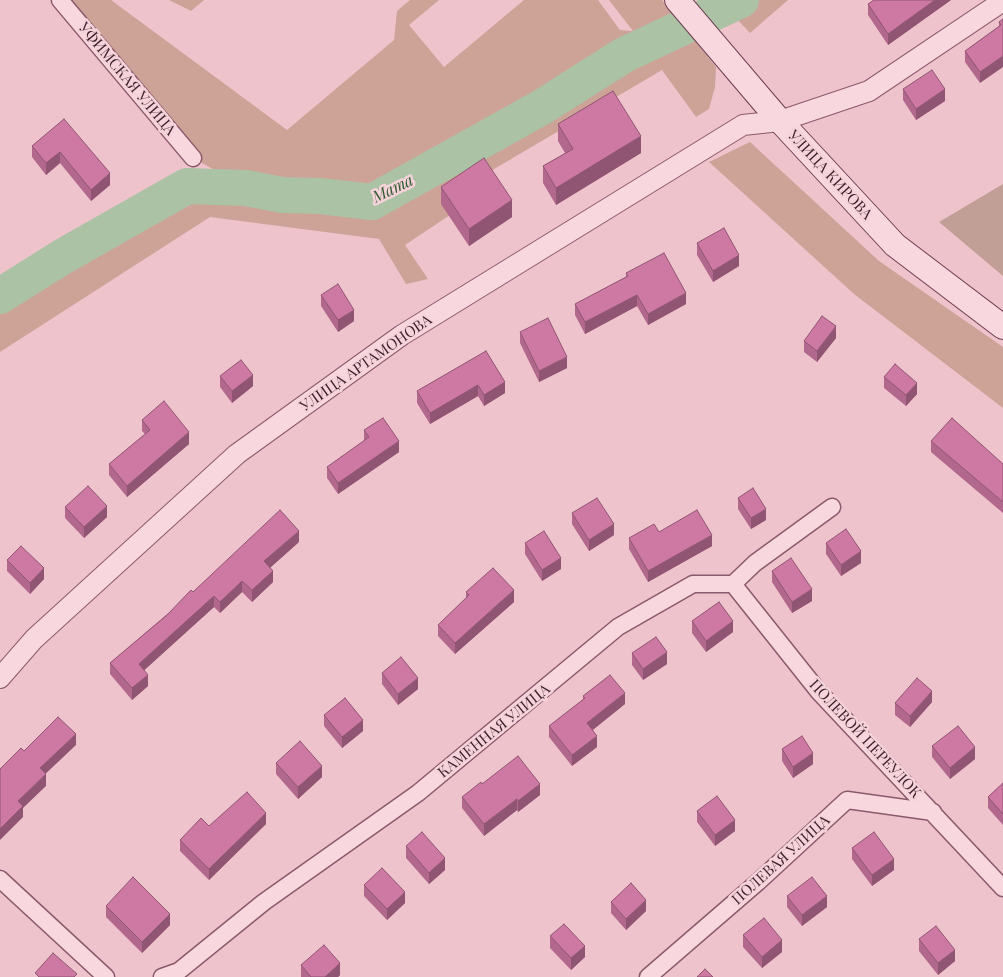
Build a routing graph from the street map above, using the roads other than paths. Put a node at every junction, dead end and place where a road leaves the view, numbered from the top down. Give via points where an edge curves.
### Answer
1 (60, 0) edge
2 (677, 0) edge
3 (1003, 2) edge
4 (780, 122) junction
5 (193, 158) dead end
6 (1003, 328) edge
7 (832, 508) dead end
8 (732, 584) junction
9 (0, 678) edge
10 (933, 812) junction
11 (0, 879) edge
12 (1003, 888) edge
13 (106, 977) edge
14 (162, 977) edge
15 (648, 977) edge

1 - 5 street, УФИМСКАЯ УЛИЦА
2 - 4 main road, УЛИЦА КИРОВА
3 - 4 street, УЛИЦА АРТАМОНОВА via 869,90
4 - 6 main road, УЛИЦА КИРОВА via 895,245
4 - 9 street, УЛИЦА АРТАМОНОВА via 743,125 402,335 237,454 34,639
7 - 8 street via 755,563
8 - 10 street, ПОЛЕВОЙ ПЕРЕУЛОК via 819,692
8 - 14 street, КАМЕННАЯ УЛИЦА via 693,584 618,626 418,793 264,902 179,970
10 - 12 street, ПОЛЕВОЙ ПЕРЕУЛОК
10 - 15 street, ПОЛЕВАЯ УЛИЦА via 847,800
11 - 13 street

